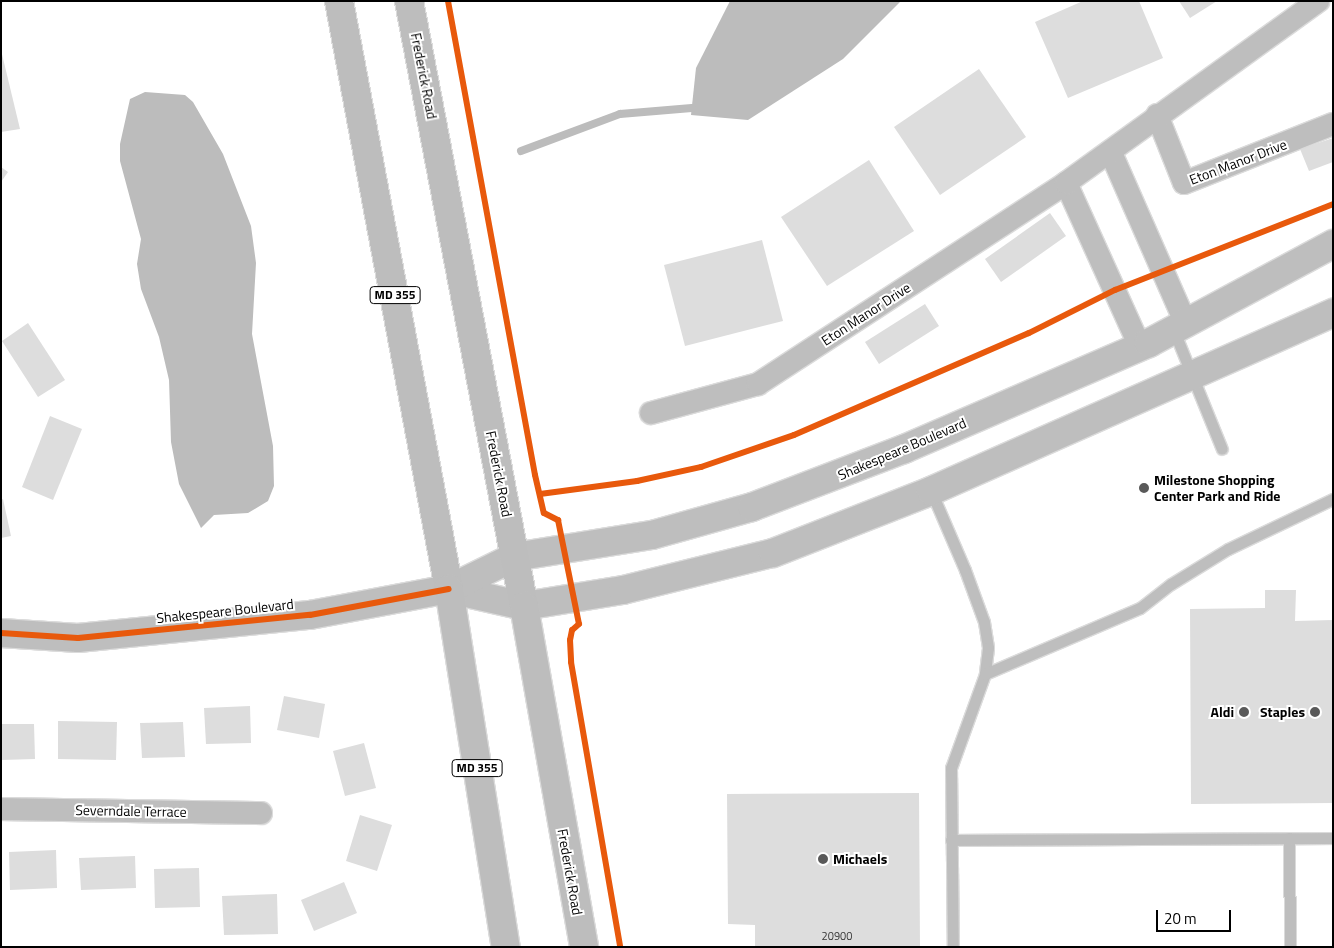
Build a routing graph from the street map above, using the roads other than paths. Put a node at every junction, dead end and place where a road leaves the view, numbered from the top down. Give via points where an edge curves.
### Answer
1 (339, 1) edge
2 (409, 1) edge
3 (1318, 1) edge
4 (1325, 1) edge
5 (1333, 11) edge
6 (1157, 115) junction
7 (1333, 124) edge
8 (1111, 153) junction
9 (1066, 184) junction
10 (1333, 244) edge
11 (1333, 313) edge
12 (1180, 328) junction
13 (1140, 347) junction
14 (1192, 375) junction
15 (651, 412) dead end
16 (1222, 449) dead end
17 (931, 491) junction
18 (1333, 499) edge
19 (514, 557) junction
20 (449, 589) junction
21 (524, 606) junction
22 (1, 633) edge
23 (985, 674) junction
24 (1, 809) edge
25 (261, 813) dead end
26 (1289, 838) junction
27 (1333, 838) edge
28 (951, 840) junction
29 (506, 947) edge
30 (584, 947) edge
31 (953, 947) edge
32 (1290, 947) edge

1 - 20 main road, MD 355
2 - 19 main road, Frederick Road
3 - 6 street, Eton Manor Drive
4 - 5 street
6 - 7 street, Eton Manor Drive via 1184,183
6 - 8 street, Eton Manor Drive
8 - 9 street, Eton Manor Drive
8 - 12 street
9 - 13 street
9 - 15 street, Eton Manor Drive via 758,384
10 - 12 street, Shakespeare Boulevard
11 - 14 street, Shakespeare Boulevard
12 - 13 street, Shakespeare Boulevard
12 - 14 lane
13 - 19 street, Shakespeare Boulevard via 904,449 752,507 652,535
14 - 16 lane
14 - 17 street, Shakespeare Boulevard
17 - 21 street, Shakespeare Boulevard via 825,534 716,569 623,590
17 - 23 lane via 984,622 988,648
18 - 23 lane via 1228,549 1170,584 1140,608
19 - 20 street, Shakespeare Boulevard
19 - 21 main road, Frederick Road
20 - 21 street, Shakespeare Boulevard
20 - 22 street, Shakespeare Boulevard via 310,615 78,638
20 - 29 main road, MD 355
21 - 30 main road, Frederick Road
23 - 28 lane via 951,768
24 - 25 street, Severndale Terrace
26 - 27 lane
26 - 28 lane
26 - 32 lane
28 - 31 lane

